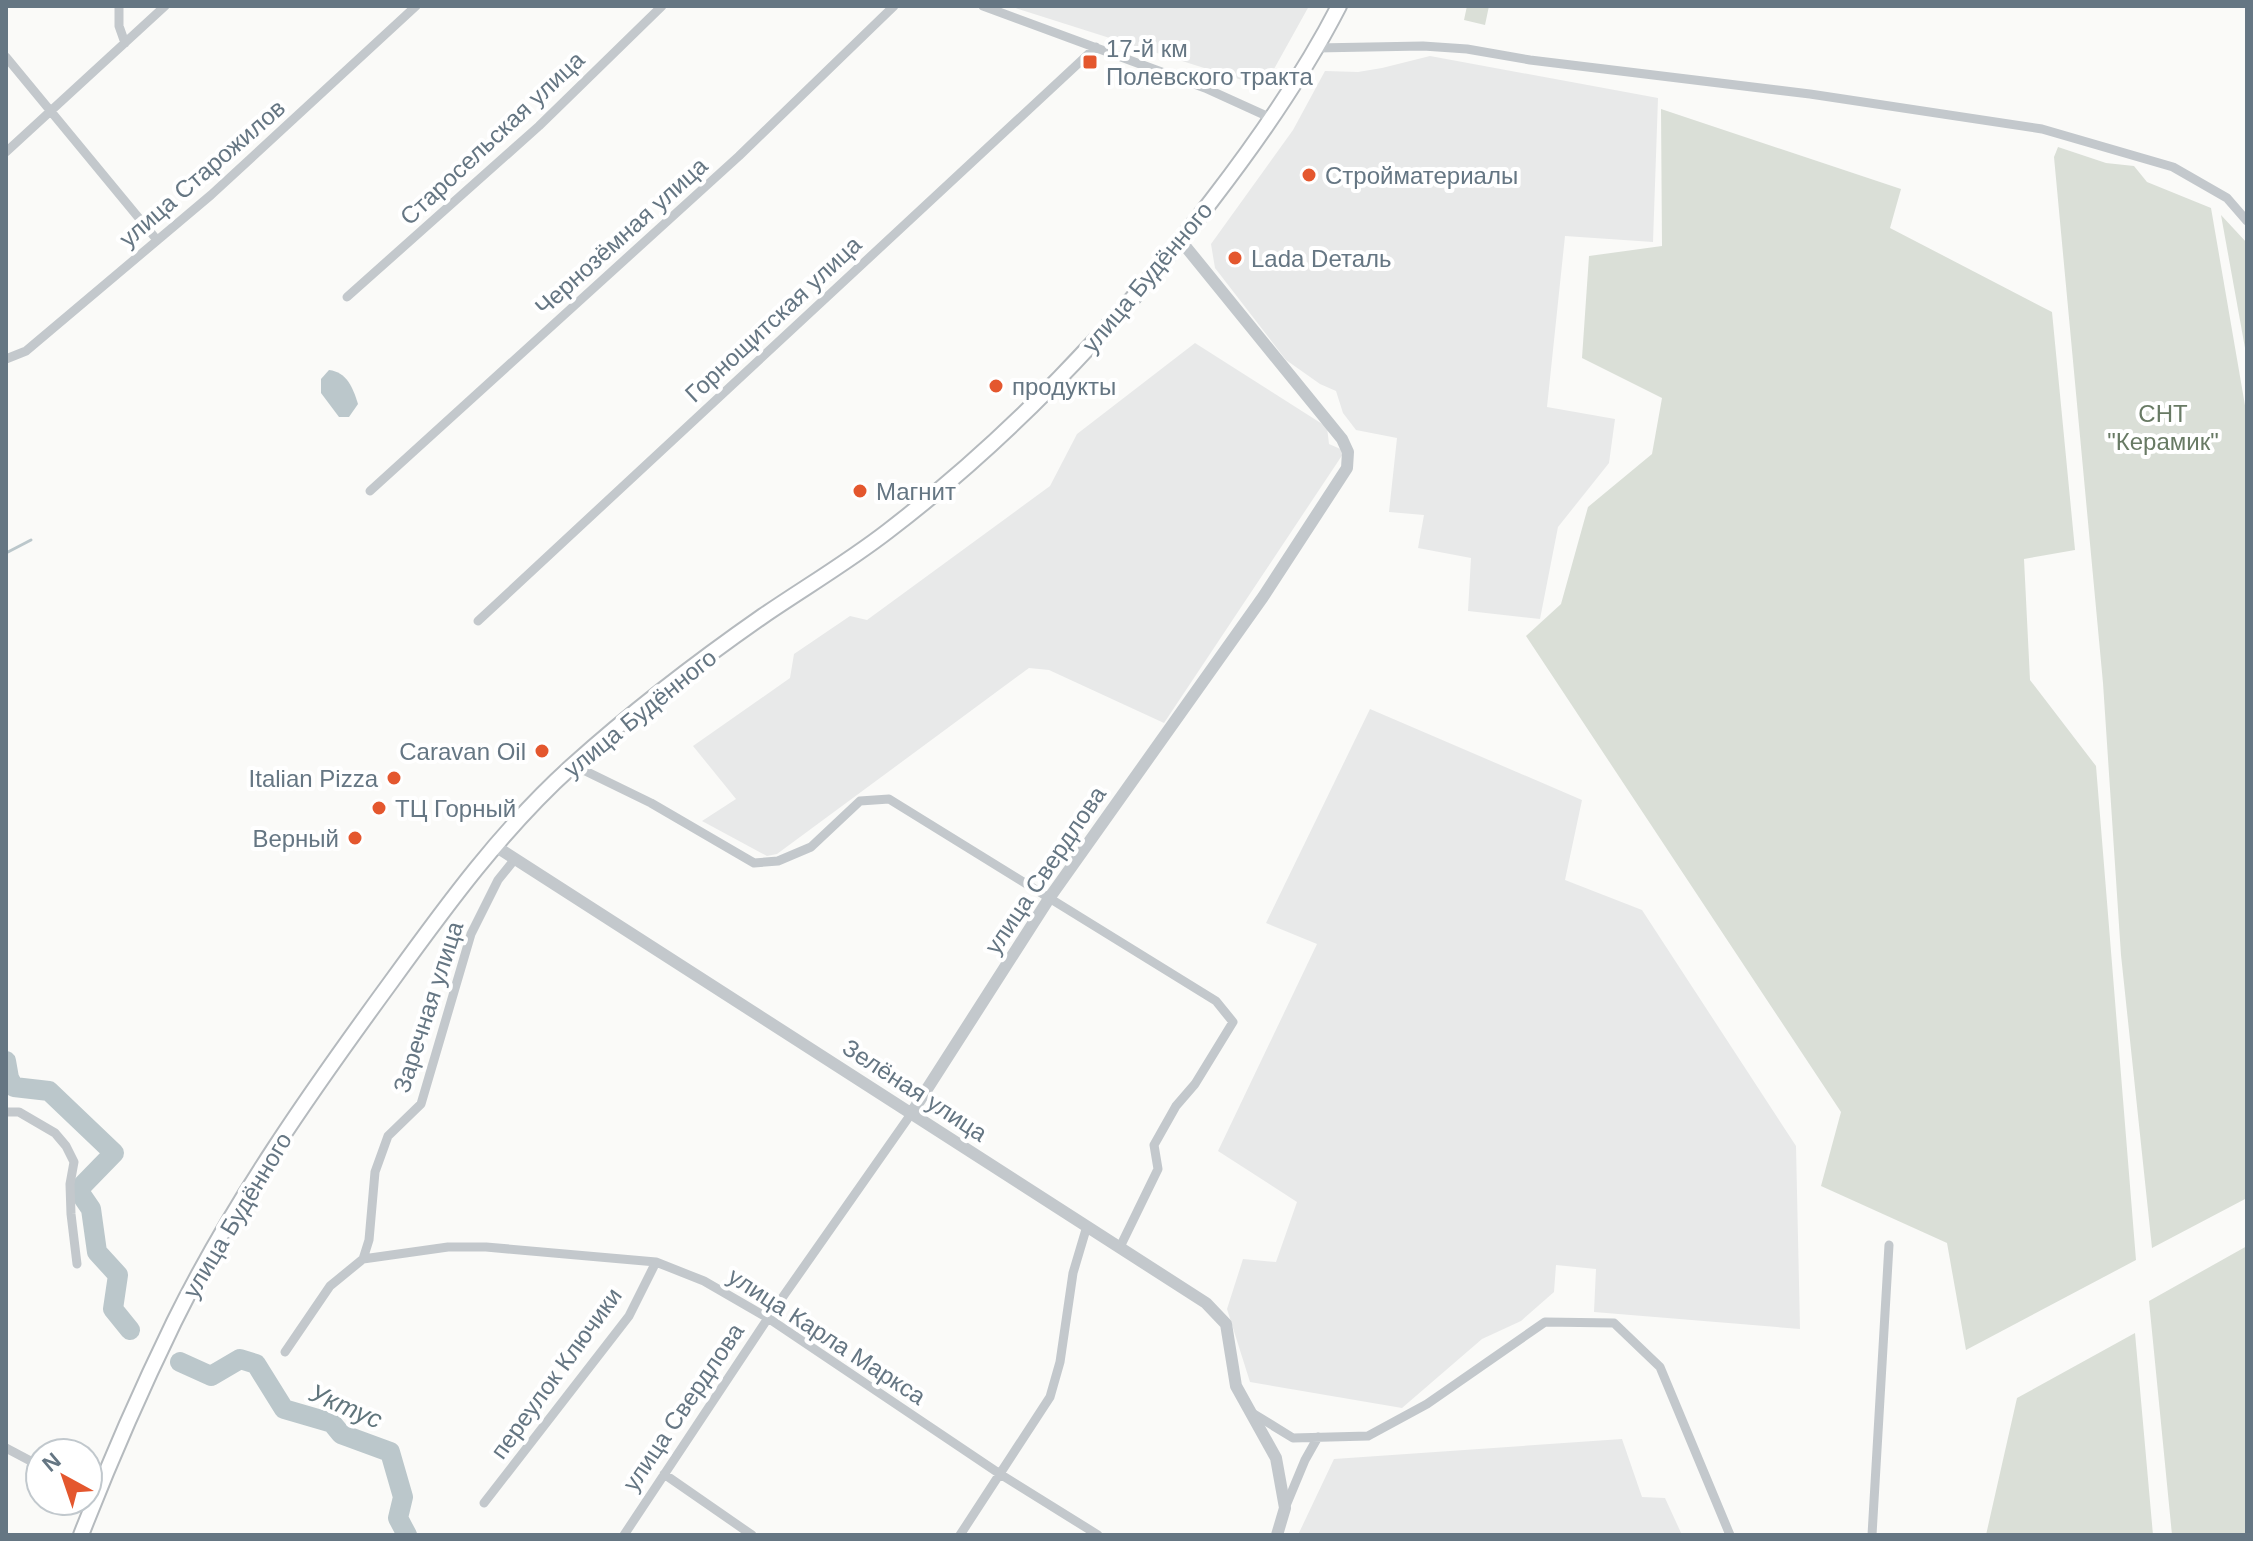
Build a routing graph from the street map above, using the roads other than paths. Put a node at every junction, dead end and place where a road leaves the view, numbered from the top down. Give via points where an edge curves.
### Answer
1 (119, 6) edge
2 (165, 6) edge
3 (416, 6) edge
4 (662, 6) edge
5 (894, 6) edge
6 (983, 6) edge
7 (1339, 6) edge
8 (125, 43) junction
9 (1096, 47) junction
10 (1316, 48) junction
11 (6, 57) edge
12 (52, 111) junction
13 (1273, 119) junction
14 (6, 152) edge
15 (2247, 221) edge
16 (157, 240) junction
17 (1181, 241) junction
18 (347, 297) dead end
19 (6, 359) edge
20 (370, 491) dead end
21 (478, 621) dead end
22 (573, 765) junction
23 (495, 846) junction
24 (515, 859) junction
25 (1050, 897) junction
26 (6, 1112) edge
27 (911, 1114) junction
28 (1087, 1226) junction
29 (1889, 1245) dead end
30 (1120, 1247) junction
31 (363, 1259) junction
32 (656, 1262) junction
33 (77, 1264) dead end
34 (768, 1318) junction
35 (285, 1352) dead end
36 (1254, 1414) junction
37 (1318, 1437) junction
38 (6, 1448) edge
39 (24, 1458) edge
40 (104, 1468) edge
41 (664, 1474) junction
42 (1000, 1474) junction
43 (484, 1503) dead end
44 (1285, 1508) junction
45 (624, 1535) edge
46 (752, 1535) edge
47 (960, 1535) edge
48 (1098, 1535) edge
49 (1277, 1535) edge
50 (1730, 1535) edge
51 (1872, 1535) edge

1 - 8 street
2 - 8 street
3 - 16 street, улица Старожилов
4 - 18 street, Старосельская улица via 539,126
5 - 20 street, Чернозёмная улица via 739,156
6 - 9 street
7 - 10 main road, улица Будённого
8 - 12 street
9 - 13 street
9 - 21 street, Горнощитская улица
10 - 13 main road, улица Будённого
10 - 15 street via 1467,49 2042,129 2173,167 2227,198
11 - 12 street
12 - 14 street
12 - 16 street
13 - 17 main road, улица Будённого
16 - 19 street, улица Старожилов via 26,351
17 - 22 main road, улица Будённого via 1130,305 999,440 883,535 759,619
17 - 25 street, улица Свердлова via 1342,439 1347,468 1263,597
22 - 23 main road, улица Будённого
22 - 25 street via 754,863 778,861 811,847 860,801 889,799
23 - 24 street, Зелёная улица
23 - 40 main road, улица Будённого via 349,1039 249,1189 175,1320
24 - 27 street, Зелёная улица
24 - 31 street, Заречная улица via 498,880 471,934 421,1104 388,1136 375,1172
25 - 27 street, улица Свердлова
25 - 30 street via 1216,1001 1233,1022 1154,1145 1158,1169
26 - 33 street via 19,1112 55,1133 74,1162 70,1199
27 - 28 street, Зелёная улица
27 - 34 street, улица Свердлова
28 - 30 street, Зелёная улица
28 - 42 street via 1050,1397
29 - 51 street
30 - 36 street, Зелёная улица via 1206,1303 1226,1324 1236,1386
31 - 32 street, улица Карла Маркса via 486,1247
31 - 35 street via 330,1286
32 - 34 street, улица Карла Маркса via 704,1281
32 - 43 street, переулок Ключики via 629,1316
34 - 41 street, улица Свердлова
34 - 42 street, улица Карла Маркса
36 - 37 street via 1293,1438
36 - 44 street, Зелёная улица via 1276,1458
37 - 44 street
37 - 50 street via 1368,1436 1427,1404 1545,1322 1614,1323 1660,1367
38 - 39 street
41 - 45 street, улица Свердлова
41 - 46 street
42 - 47 street
42 - 48 street, улица Карла Маркса
44 - 49 street

